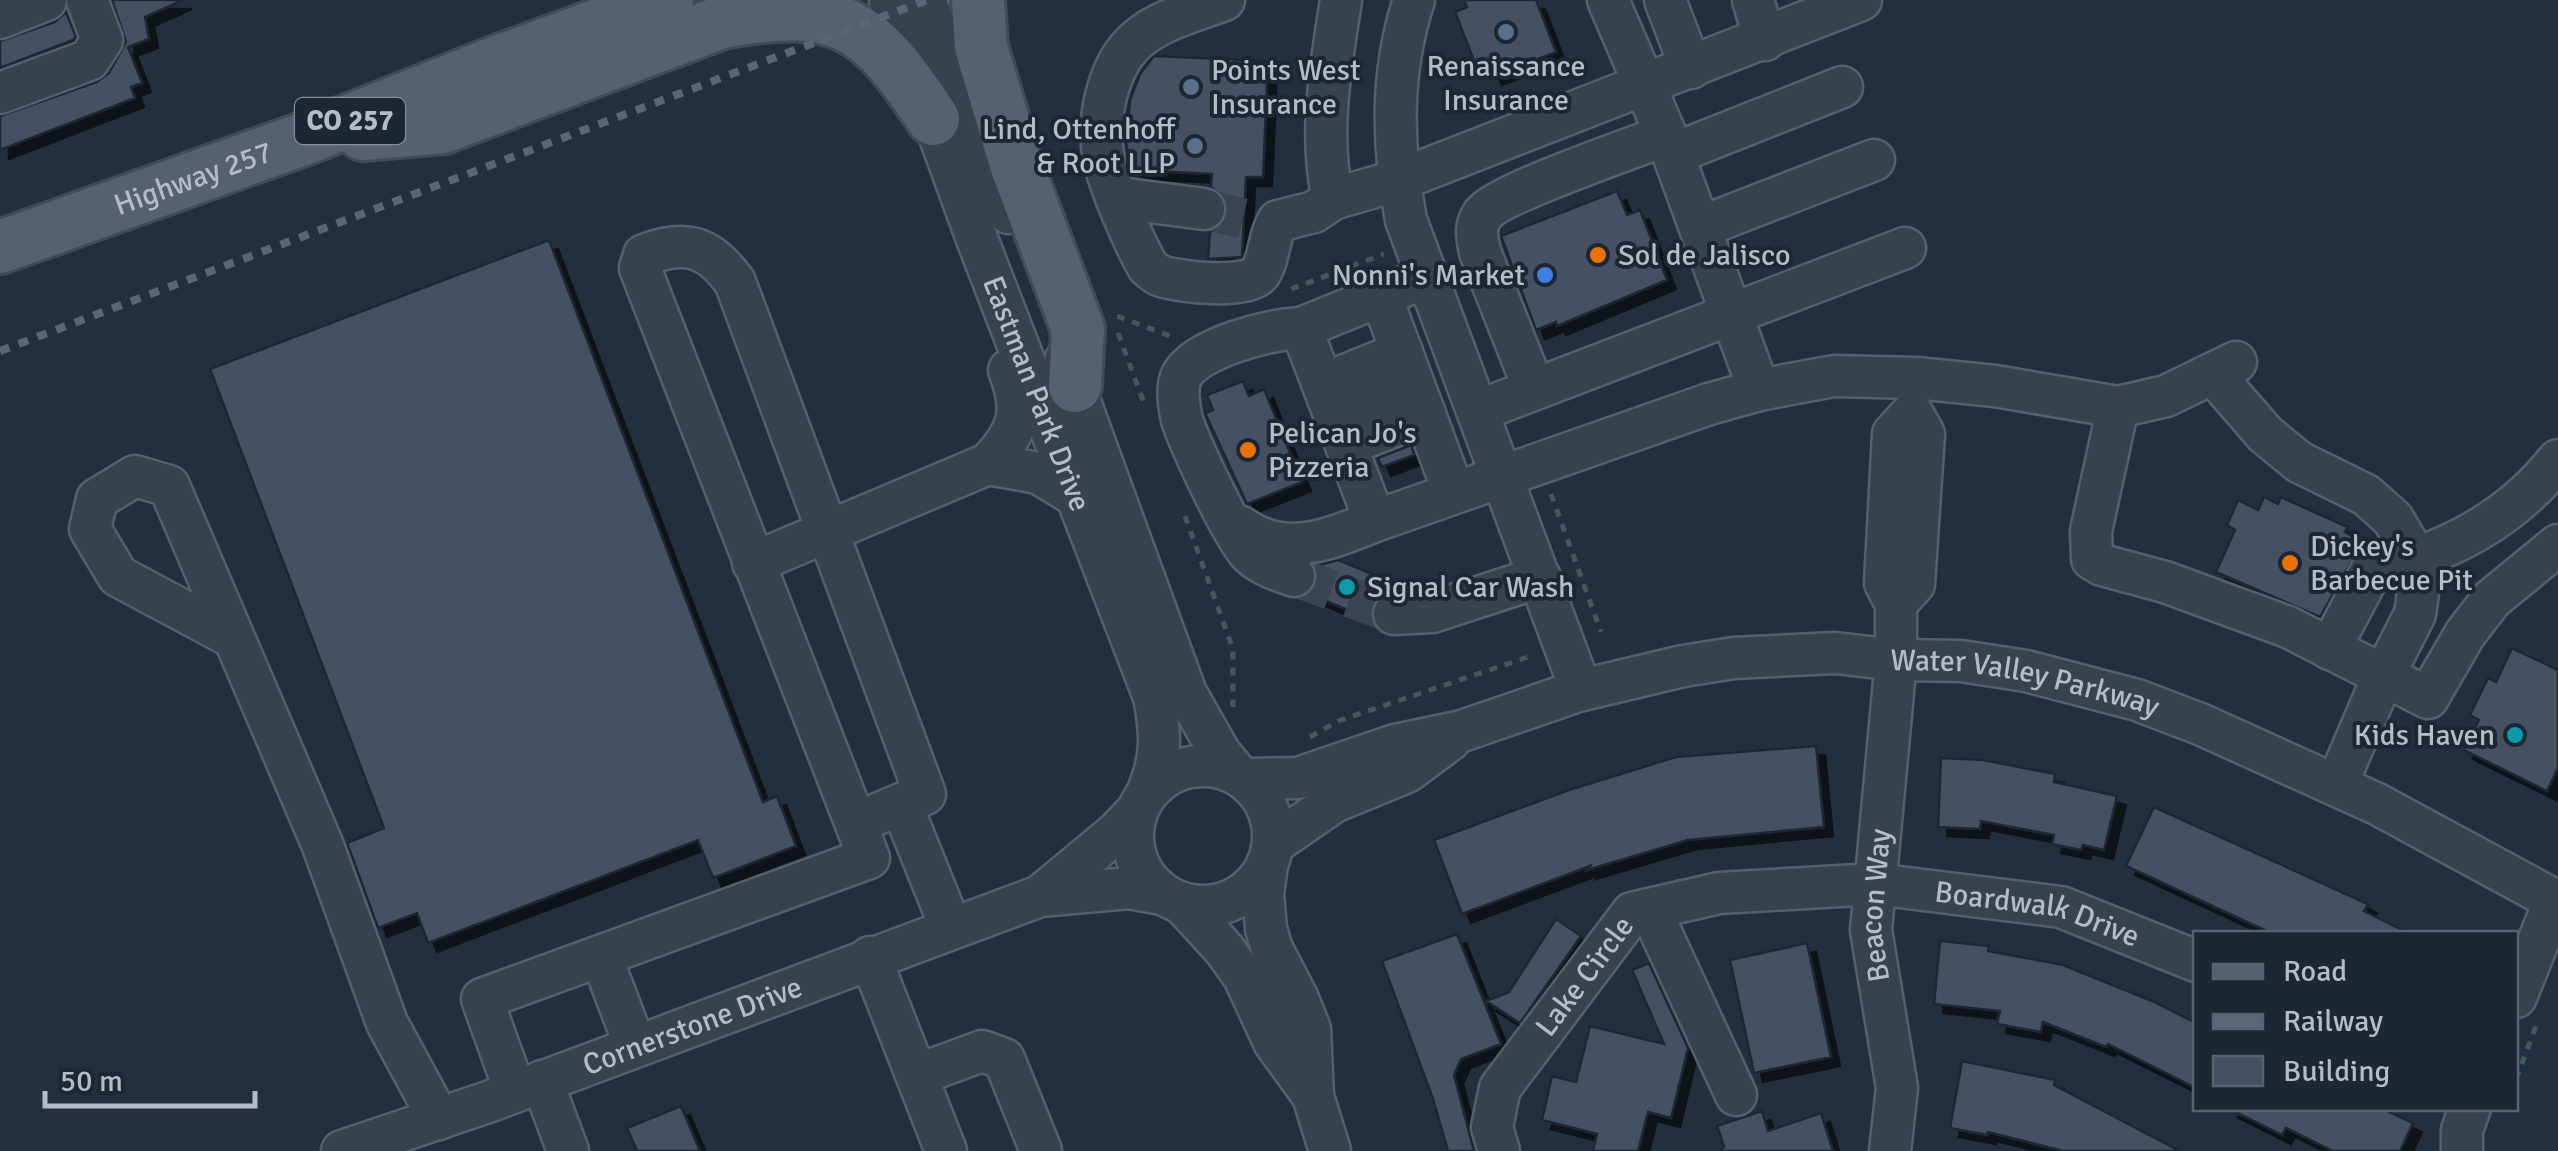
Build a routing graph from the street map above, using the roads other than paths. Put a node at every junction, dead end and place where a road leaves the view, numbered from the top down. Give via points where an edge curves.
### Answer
1 (46, 0) edge
2 (87, 0) edge
3 (578, 0) edge
4 (668, 0) edge
5 (890, 0) edge
6 (925, 0) edge
7 (978, 0) edge
8 (1224, 0) edge
9 (1341, 0) edge
10 (1414, 0) edge
11 (1608, 0) edge
12 (1665, 0) edge
13 (1695, 0) edge
14 (1753, 0) edge
15 (1862, 0) edge
16 (0, 18) edge
17 (1765, 40) junction
18 (500, 61) junction
19 (1703, 63) junction
20 (1645, 85) junction
21 (1842, 87) dead end
22 (0, 93) edge
23 (933, 119) junction
24 (306, 138) junction
25 (1670, 144) junction
26 (1874, 160) dead end
27 (1399, 180) junction
28 (1119, 198) junction
29 (1334, 199) junction
30 (1204, 209) tunnel mouth
31 (1702, 227) junction
32 (977, 239) junction
33 (0, 247) edge
34 (1905, 248) dead end
35 (1427, 277) junction
36 (1381, 296) junction
37 (1732, 314) junction
38 (1301, 328) junction
39 (1413, 383) junction
40 (1075, 386) junction
41 (1534, 389) junction
42 (1759, 390) junction
43 (1914, 395) junction
44 (2118, 408) junction
45 (1478, 411) junction
46 (1334, 415) junction
47 (2558, 462) edge
48 (988, 464) junction
49 (1502, 477) junction
50 (1454, 493) junction
51 (1076, 496) junction
52 (1226, 516) junction
53 (1375, 521) junction
54 (827, 532) junction
55 (2558, 545) edge
56 (2413, 552) junction
57 (752, 563) junction
58 (1294, 576) tunnel mouth
59 (1540, 577) junction
60 (1394, 614) tunnel mouth
61 (234, 638) dead end
62 (2330, 649) junction
63 (1896, 660) junction
64 (2383, 677) junction
65 (1581, 690) junction
66 (1462, 732) junction
67 (1242, 777) junction
68 (2336, 784) junction
69 (1142, 802) junction
70 (901, 804) junction
71 (856, 823) junction
72 (1270, 855) junction
73 (1875, 884) junction
74 (1040, 896) junction
75 (1172, 898) junction
76 (2557, 900) edge
77 (1650, 909) junction
78 (951, 928) junction
79 (601, 956) junction
80 (870, 957) junction
81 (2193, 959) edge
82 (2528, 1006) edge
83 (635, 1046) junction
84 (917, 1075) junction
85 (528, 1086) junction
86 (1736, 1095) dead end
87 (1313, 1096) junction
88 (2469, 1111) edge
89 (439, 1118) junction
90 (342, 1151) edge
91 (568, 1151) edge
92 (946, 1151) edge
93 (1040, 1151) edge
94 (1330, 1151) edge
95 (1499, 1151) edge
96 (1890, 1151) edge
97 (2462, 1151) edge

1 - 16 street
2 - 22 street via 102,40 89,60
3 - 18 main road
4 - 18 main road, Highway 257 / CO 257
5 - 23 street, Eastman Park Drive
6 - 40 street, Eastman Park Drive
7 - 40 main road via 981,47 1011,148 1078,329
8 - 28 street via 1147,32 1124,52 1102,124 1105,163
9 - 29 street via 1327,110
10 - 27 street via 1396,80
11 - 20 street
12 - 19 street
13 - 19 street
14 - 17 street
15 - 17 street
17 - 19 street
18 - 24 main road, Highway 257 / CO 257
19 - 20 street
20 - 25 street
20 - 27 street
21 - 25 street
23 - 24 main road via 896,64 858,24 806,6 722,22 443,127
23 - 32 street, Eastman Park Drive
24 - 33 main road, Highway 257 / CO 257
25 - 31 street
25 - 41 street via 1504,199 1480,217 1480,252
26 - 31 street
27 - 29 street
27 - 35 street
28 - 29 street via 1148,268 1159,276 1234,284 1261,272 1264,223 1314,212
28 - 30 street
31 - 37 street
32 - 48 street via 971,267 1020,408 1006,445
32 - 51 street, Eastman Park Drive
34 - 37 street
35 - 36 street
35 - 45 street
36 - 38 street
36 - 39 street
37 - 41 street
37 - 42 street
38 - 46 street
38 - 52 street via 1275,329 1210,352 1183,373 1182,420
39 - 46 street
39 - 46 street
39 - 50 street
40 - 67 street, Eastman Park Drive via 1186,692 1220,753
41 - 45 street
42 - 43 street via 1834,376
42 - 49 street
43 - 44 street via 1995,386
43 - 63 street, Beacon Way via 1924,434 1914,584 1896,604
44 - 56 street via 2166,396 2225,368 2266,434 2300,462 2366,495 2393,519
44 - 62 street via 2091,531 2092,558 2288,627
45 - 49 street
46 - 53 street
47 - 56 street via 2499,517 2454,545
48 - 51 street via 1038,474
48 - 54 street
49 - 50 street
49 - 59 street
50 - 53 street
51 - 69 street, Eastman Park Drive via 1162,733 1158,766
52 - 53 street via 1256,538 1285,546 1312,544
52 - 58 street via 1250,555
54 - 57 street
54 - 57 street via 735,282 720,261 693,247 667,246 644,255 640,268
54 - 70 street via 925,794
55 - 64 street via 2492,599 2428,698
56 - 62 street via 2374,567
56 - 64 street via 2420,586 2415,614
57 - 71 street
59 - 60 street via 1432,612
59 - 65 street
61 - 89 street via 323,846 387,1023
62 - 64 street
63 - 65 street, Water Valley Parkway via 1836,653 1734,658
63 - 68 street, Water Valley Parkway via 2010,668 2137,700
63 - 73 street, Beacon Way
64 - 68 street
65 - 66 street, Water Valley Parkway
66 - 67 street, Water Valley Parkway via 1395,745 1298,778
66 - 72 street, Water Valley Parkway via 1407,772 1334,802
67 - 69 street via 1220,768 1180,769
67 - 72 street via 1271,820
68 - 76 street, Water Valley Parkway
69 - 74 street, Cornerstone Drive via 1116,833
69 - 75 street via 1132,834 1135,857 1146,878
70 - 71 street
70 - 78 street
71 - 79 street via 870,858
72 - 75 street via 1241,896 1202,907
72 - 87 street via 1266,929 1310,1029
73 - 77 street, Lake Circle via 1718,893
73 - 81 street, Boardwalk Drive via 2062,907
73 - 96 street, Beacon Way via 1871,930 1897,1088
74 - 75 street, Cornerstone Drive via 1129,888
74 - 78 street, Cornerstone Drive
75 - 87 street via 1244,977 1274,1042
76 - 82 street
77 - 86 street
77 - 95 street, Lake Circle via 1632,913 1500,1088 1492,1128
78 - 80 street, Cornerstone Drive
79 - 83 street
79 - 85 street via 482,999
80 - 83 street, Cornerstone Drive
80 - 84 street
83 - 85 street, Cornerstone Drive
84 - 92 street
84 - 93 street via 982,1051 1004,1059
85 - 89 street, Cornerstone Drive
85 - 91 street
87 - 94 street
88 - 97 street
89 - 90 street, Cornerstone Drive

